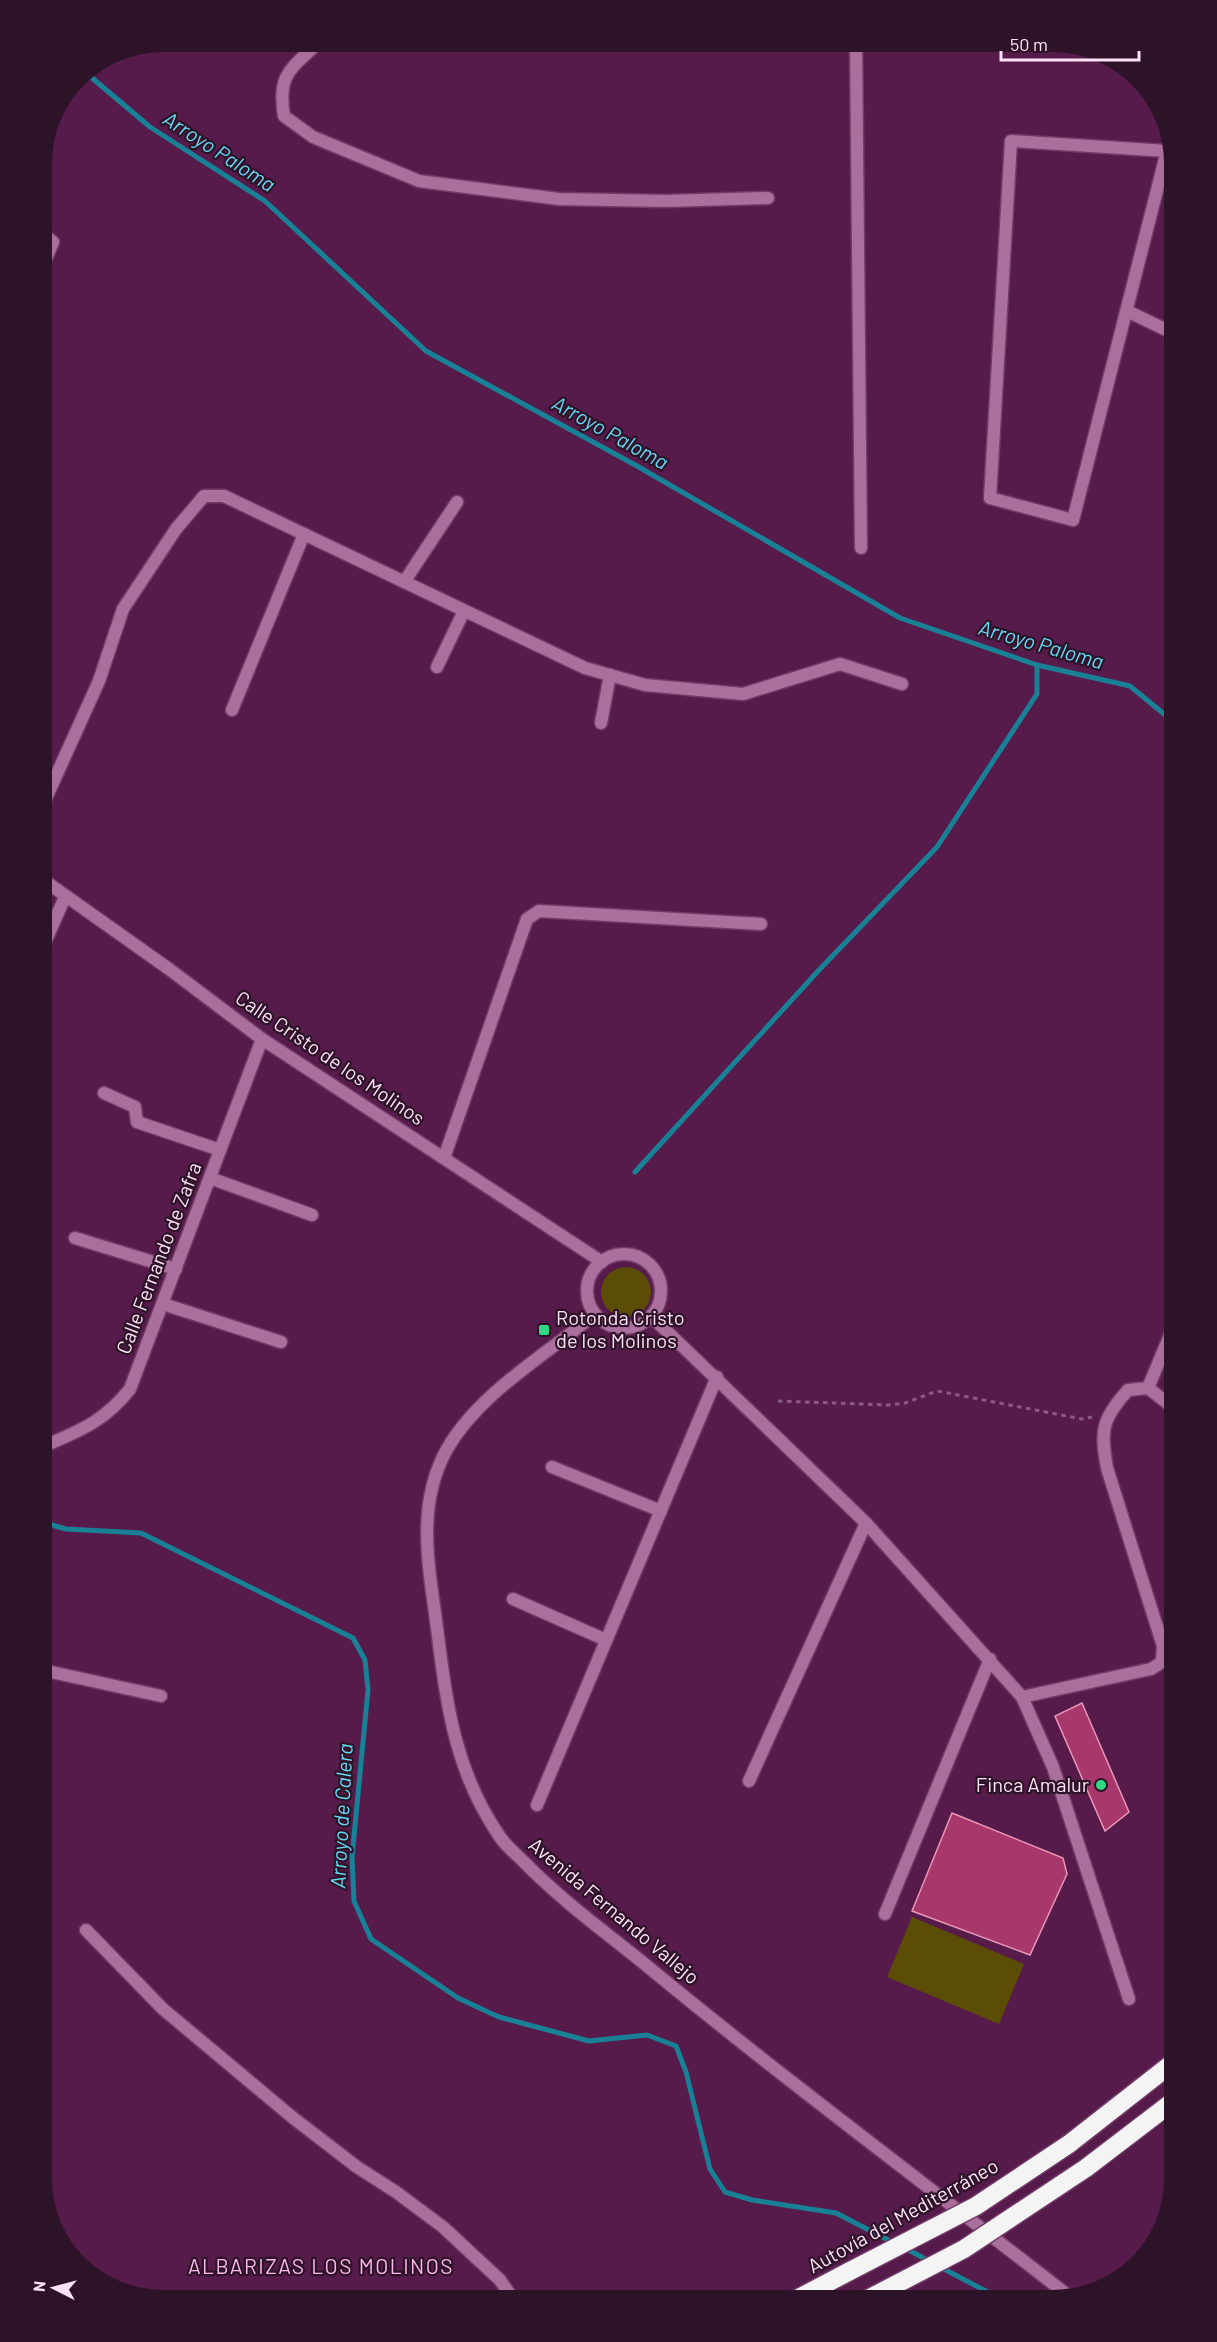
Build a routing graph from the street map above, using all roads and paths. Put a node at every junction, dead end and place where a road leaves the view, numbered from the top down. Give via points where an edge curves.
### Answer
1 (309, 52) edge
2 (856, 53) edge
3 (1163, 152) edge
4 (1164, 164) edge
5 (768, 198) dead end
6 (1127, 311) junction
7 (1164, 329) edge
8 (457, 502) dead end
9 (303, 534) junction
10 (861, 548) dead end
11 (404, 582) junction
12 (464, 610) junction
13 (437, 667) dead end
14 (609, 675) junction
15 (902, 684) dead end
16 (232, 710) dead end
17 (601, 723) dead end
18 (53, 783) edge
19 (53, 887) edge
20 (65, 897) junction
21 (761, 924) dead end
22 (53, 925) edge
23 (261, 1039) junction
24 (104, 1093) dead end
25 (220, 1150) junction
26 (444, 1158) junction
27 (210, 1178) junction
28 (312, 1215) dead end
29 (75, 1238) dead end
30 (602, 1262) junction
31 (176, 1269) junction
32 (163, 1304) junction
33 (595, 1314) junction
34 (651, 1316) junction
35 (281, 1342) dead end
36 (1164, 1349) edge
37 (717, 1377) junction
38 (1148, 1388) junction
39 (1164, 1400) edge
40 (778, 1401) dead end
41 (1108, 1414) junction
42 (52, 1442) edge
43 (552, 1467) dead end
44 (661, 1511) junction
45 (866, 1523) junction
46 (513, 1599) dead end
47 (606, 1640) junction
48 (990, 1659) junction
49 (52, 1672) edge
50 (160, 1696) dead end
51 (1022, 1697) junction
52 (749, 1780) dead end
53 (537, 1805) dead end
54 (885, 1914) dead end
55 (86, 1930) dead end
56 (1129, 1999) dead end
57 (1164, 2070) edge
58 (1164, 2108) edge
59 (506, 2289) edge
60 (1062, 2289) edge
61 (814, 2290) edge
62 (886, 2290) edge

1 - 5 street via 287,74 280,93 285,116 313,137 419,181 559,199
2 - 10 street
3 - 6 street via 1011,141 990,498 1073,520
4 - 6 street
6 - 7 street
8 - 11 street
9 - 11 street
9 - 16 street
9 - 18 street via 224,496 204,496 176,529 123,609 99,681
11 - 12 street
12 - 13 street
12 - 14 street via 585,668
14 - 15 street via 645,685 742,694 840,664
14 - 17 street
19 - 20 street, Calle Cristo de los Molinos
20 - 22 street
20 - 23 street, Calle Cristo de los Molinos
21 - 26 street via 539,911 527,919
23 - 25 street, Calle Fernando de Zafra
23 - 26 street, Calle Cristo de los Molinos
24 - 25 street via 135,1107 137,1122
25 - 27 street, Calle Fernando de Zafra
26 - 30 street, Calle Cristo de los Molinos
27 - 28 street
27 - 31 street, Calle Fernando de Zafra
29 - 31 street
30 - 33 street via 593,1270 587,1292
30 - 34 street via 624,1254 647,1262 660,1282 661,1294
31 - 32 street, Calle Fernando de Zafra
32 - 35 street
32 - 42 street, Calle Fernando de Zafra via 130,1389 116,1407 94,1423
33 - 34 street via 617,1328 635,1326
33 - 60 street, Avenida Fernando Vallejo via 501,1386 463,1427 447,1449 434,1478 427,1512 426,1550 450,1721 468,1781 501,1839 543,1881 677,1991
34 - 37 street
36 - 38 street
37 - 44 street
37 - 45 street
38 - 39 street
38 - 41 street via 1128,1390
40 - 41 path via 889,1405 937,1392 1082,1419
41 - 51 street via 1103,1444 1107,1468 1163,1646 1162,1662 1151,1669
43 - 44 street
44 - 47 street
45 - 48 street
45 - 52 street
46 - 47 street
47 - 53 street
48 - 51 street
48 - 54 street
49 - 50 street
51 - 56 street via 1053,1767
55 - 59 street via 163,2009 292,2117 443,2227
57 - 61 highway, Autovía del Mediterráneo, bridge via 1069,2144 976,2206
58 - 62 highway, bridge via 1086,2168 964,2249

